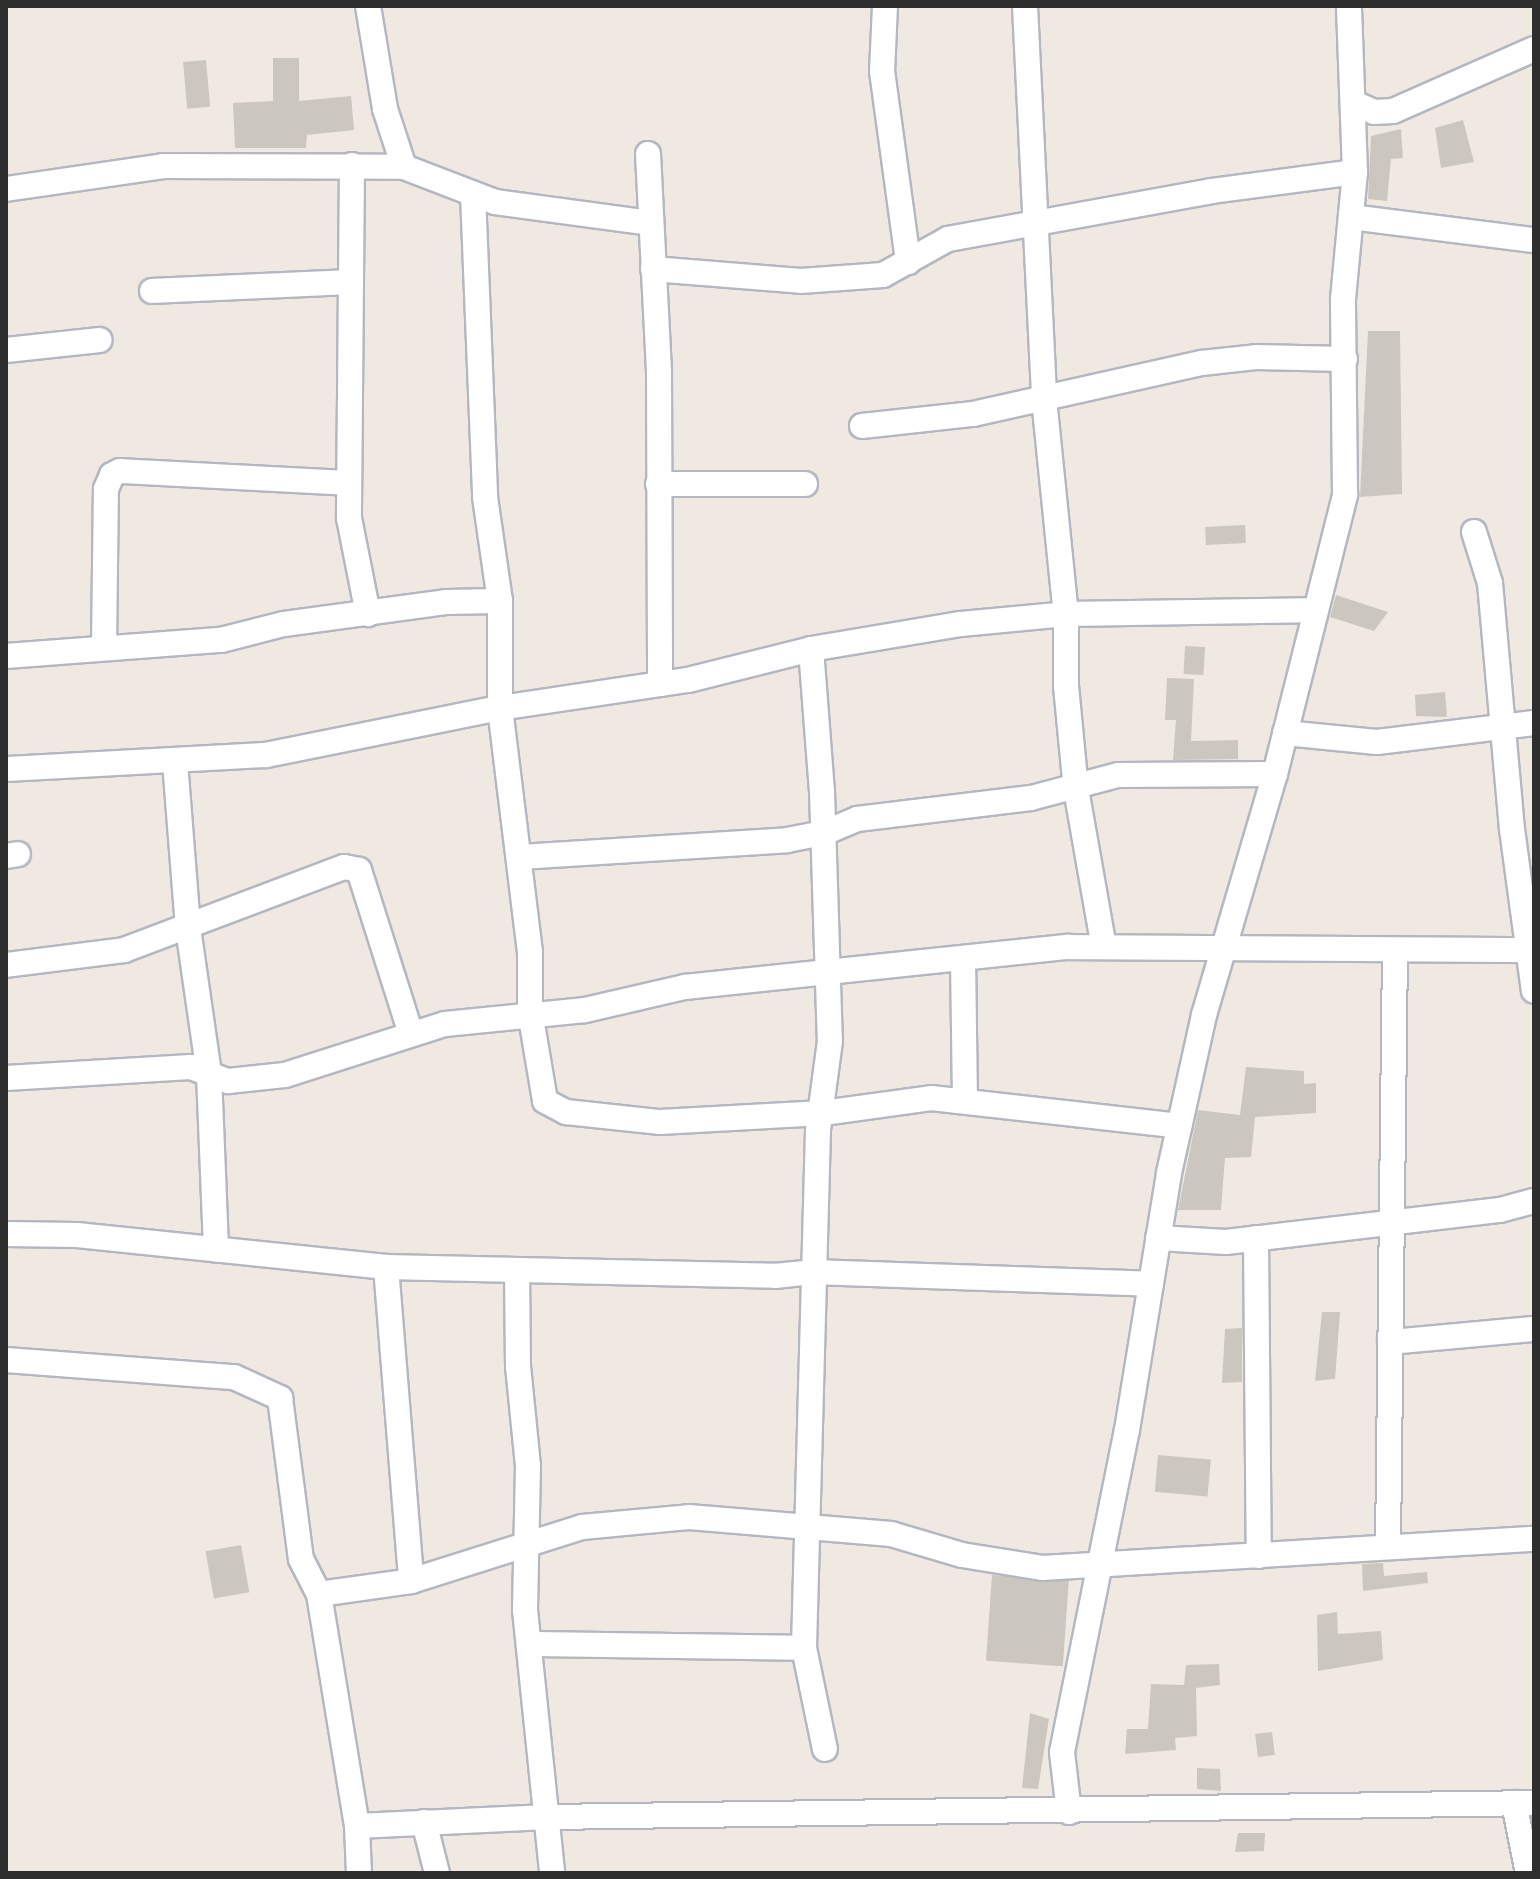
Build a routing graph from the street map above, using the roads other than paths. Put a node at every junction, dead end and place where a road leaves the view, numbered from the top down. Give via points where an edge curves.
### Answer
1 (368, 6) edge
2 (885, 6) edge
3 (1025, 6) edge
4 (1349, 6) edge
5 (1534, 49) edge
6 (1354, 103) junction
7 (648, 154) dead end
8 (352, 165) junction
9 (404, 167) junction
10 (1355, 172) junction
11 (6, 189) edge
12 (473, 194) junction
13 (1351, 217) junction
14 (650, 223) junction
15 (1037, 223) junction
16 (1534, 240) edge
17 (908, 262) junction
18 (653, 269) junction
19 (350, 282) junction
20 (152, 291) dead end
21 (99, 340) dead end
22 (6, 350) edge
23 (1345, 359) junction
24 (1044, 399) junction
25 (862, 426) dead end
26 (349, 483) junction
27 (658, 484) junction
28 (805, 484) dead end
29 (1474, 532) dead end
30 (500, 601) junction
31 (1316, 610) junction
32 (368, 614) junction
33 (1066, 614) junction
34 (104, 648) junction
35 (811, 649) junction
36 (6, 656) edge
37 (660, 684) junction
38 (500, 708) junction
39 (1534, 723) edge
40 (1507, 727) junction
41 (1285, 733) junction
42 (175, 762) junction
43 (6, 769) edge
44 (1275, 774) junction
45 (1076, 789) junction
46 (1523, 829) edge
47 (824, 833) junction
48 (520, 857) junction
49 (188, 928) junction
50 (1104, 947) junction
51 (1530, 950) edge
52 (1395, 951) junction
53 (1223, 952) junction
54 (963, 958) junction
55 (6, 965) edge
56 (829, 973) junction
57 (1534, 991) edge
58 (530, 1012) junction
59 (410, 1031) junction
60 (209, 1074) junction
61 (6, 1078) edge
62 (965, 1100) junction
63 (823, 1113) junction
64 (1179, 1126) junction
65 (1534, 1201) edge
66 (1392, 1221) junction
67 (6, 1234) edge
68 (1158, 1238) junction
69 (1256, 1238) junction
70 (216, 1250) junction
71 (386, 1267) junction
72 (517, 1271) junction
73 (812, 1272) junction
74 (1151, 1284) junction
75 (1534, 1329) edge
76 (1390, 1342) junction
77 (6, 1360) edge
78 (808, 1526) junction
79 (1534, 1539) edge
80 (527, 1545) junction
81 (1388, 1547) junction
82 (1259, 1556) junction
83 (1100, 1566) junction
84 (411, 1581) junction
85 (319, 1594) junction
86 (529, 1644) junction
87 (804, 1648) junction
88 (825, 1749) dead end
89 (1524, 1803) edge
90 (1069, 1812) junction
91 (548, 1817) junction
92 (424, 1822) junction
93 (357, 1826) junction
94 (359, 1873) edge
95 (437, 1873) edge
96 (552, 1873) edge
97 (1528, 1873) edge

1 - 9 street via 385,109
2 - 17 street via 882,71
3 - 15 street
4 - 6 street
5 - 6 street via 1393,111 1374,112
6 - 10 street
7 - 14 street
8 - 9 street
8 - 11 street via 163,166
8 - 19 street
9 - 12 street
10 - 13 street
10 - 15 street
12 - 14 street via 495,202
12 - 30 street via 485,497
13 - 16 street
13 - 23 street via 1343,299
14 - 18 street
15 - 17 street via 948,239
15 - 24 street
17 - 18 street via 883,275 801,281
18 - 27 street
19 - 20 street
19 - 26 street
21 - 22 street
23 - 24 street via 1256,357 1202,363
23 - 31 street via 1345,495
24 - 25 street via 973,414
24 - 33 street
26 - 32 street via 349,518
26 - 34 street via 133,471 112,475 106,489
27 - 28 street
27 - 37 street
29 - 40 street via 1490,583
30 - 32 street via 446,602
30 - 38 street
31 - 33 street
31 - 41 street
32 - 34 street via 284,624 221,640
33 - 35 street via 961,624
33 - 45 street via 1066,686
34 - 36 street
35 - 37 street
35 - 47 street
37 - 38 street
38 - 42 street via 266,755
38 - 48 street
39 - 40 street
40 - 41 street via 1377,742
40 - 46 street
41 - 44 street
42 - 43 street
42 - 49 street
44 - 45 street via 1118,775
44 - 53 street
45 - 47 street via 857,819
45 - 50 street
46 - 51 street
47 - 48 street
47 - 56 street
48 - 58 street
49 - 55 street via 124,950
49 - 59 street via 308,879 344,867 359,870
49 - 60 street
50 - 53 street
50 - 54 street
51 - 52 street
51 - 57 street
52 - 53 street
52 - 66 street
53 - 64 street
54 - 56 street
54 - 62 street
56 - 58 street via 685,987 585,1010
56 - 63 street
58 - 59 street
58 - 63 street via 545,1101 566,1112 660,1122
59 - 60 street via 285,1075 228,1081
60 - 61 street via 191,1067
60 - 70 street
62 - 63 street via 879,1102
62 - 64 street
63 - 73 street
64 - 68 street
65 - 66 street via 1500,1210
66 - 69 street
66 - 76 street
67 - 70 street via 77,1235
68 - 69 street
68 - 74 street
69 - 82 street
70 - 71 street
71 - 72 street
71 - 84 street
72 - 73 street via 775,1276
72 - 80 street
73 - 74 street
73 - 78 street
74 - 83 street
75 - 76 street
76 - 81 street
77 - 85 street via 220,1375 269,1389 280,1398 301,1559
78 - 80 street via 689,1517 582,1527
78 - 83 street via 891,1534 962,1555 1042,1568
78 - 87 street
79 - 81 street
80 - 84 street
80 - 86 street
81 - 82 street
82 - 83 street
83 - 90 street via 1062,1752
84 - 85 street
85 - 93 street
86 - 87 street
86 - 91 street
87 - 88 street
89 - 90 street
89 - 97 street
90 - 91 street
91 - 92 street
91 - 96 street
92 - 93 street
92 - 95 street
93 - 94 street

